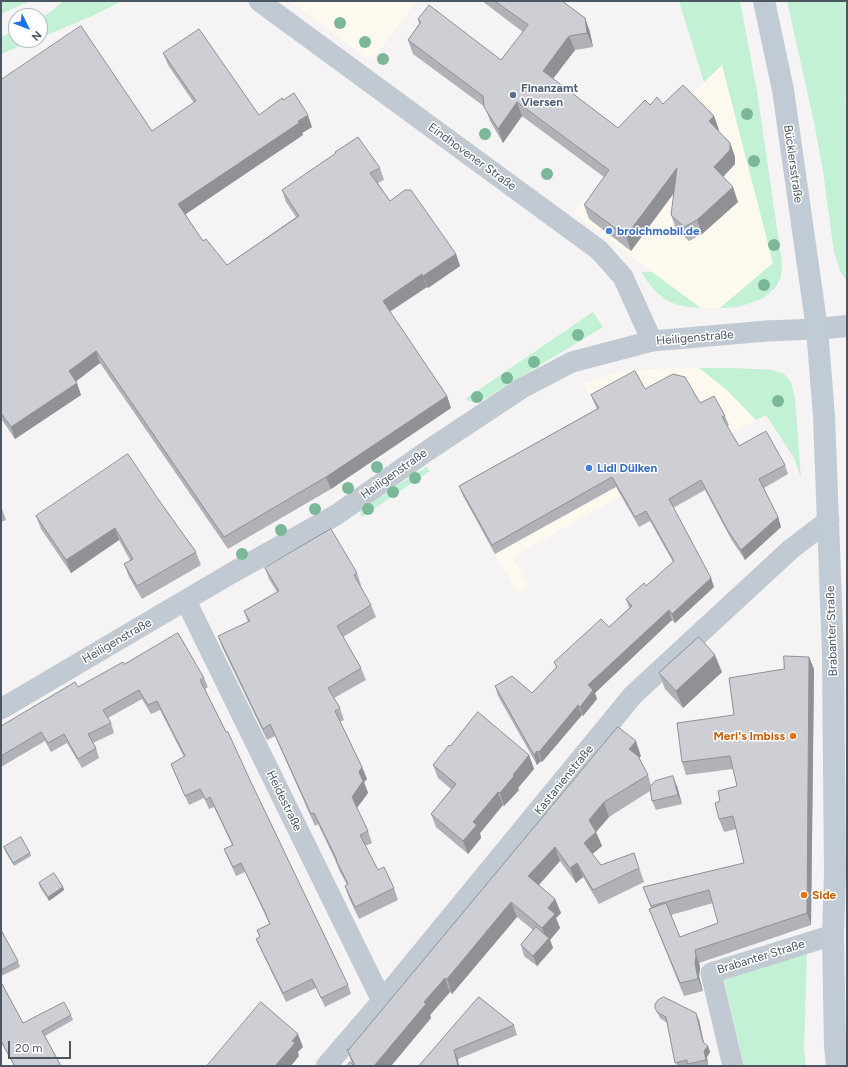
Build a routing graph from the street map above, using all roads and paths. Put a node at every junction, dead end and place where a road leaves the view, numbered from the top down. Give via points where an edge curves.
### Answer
1 (259, 1) edge
2 (764, 1) edge
3 (847, 326) edge
4 (817, 329) junction
5 (652, 341) junction
6 (829, 520) junction
7 (186, 601) junction
8 (1, 709) edge
9 (833, 935) junction
10 (382, 1001) junction
11 (326, 1066) edge
12 (733, 1066) edge
13 (837, 1066) edge

1 - 5 street, Eindhovener Straße via 599,250 623,277
2 - 4 main road, Bücklersstraße via 783,90
3 - 4 street
4 - 5 street, Heiligenstraße
4 - 6 main road, Brabanter Straße
5 - 7 street, Heiligenstraße via 572,362 522,388 336,515
6 - 9 main road, Brabanter Straße via 835,766
6 - 10 street, Kastanienstraße via 791,549 633,695
7 - 8 street, Heiligenstraße
7 - 10 street, Heidestraße
9 - 12 street, Brabanter Straße via 711,973
9 - 13 main road, Brabanter Straße
10 - 11 street, Kastanienstraße

